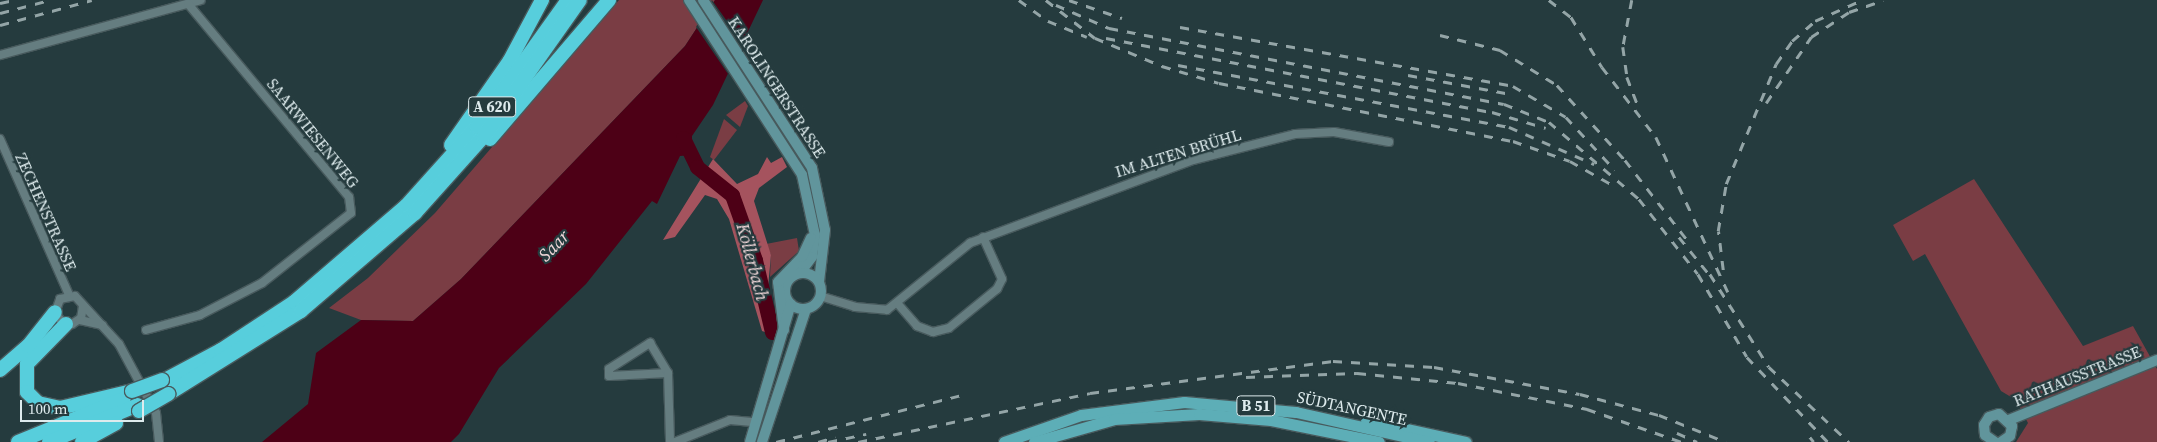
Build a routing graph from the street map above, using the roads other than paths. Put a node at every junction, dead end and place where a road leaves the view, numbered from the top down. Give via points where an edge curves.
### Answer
1 (201, 0) edge
2 (542, 0) edge
3 (568, 0) edge
4 (580, 0) edge
5 (609, 0) edge
6 (689, 0) edge
7 (703, 0) edge
8 (188, 4) junction
9 (0, 55) edge
10 (0, 139) edge
11 (1388, 142) dead end
12 (434, 193) junction
13 (406, 206) junction
14 (814, 229) junction
15 (983, 237) junction
16 (800, 273) junction
17 (819, 282) junction
18 (68, 295) junction
19 (820, 296) junction
20 (791, 304) junction
21 (898, 304) junction
22 (83, 306) junction
23 (806, 308) junction
24 (55, 312) junction
25 (80, 320) junction
26 (66, 324) junction
27 (102, 325) junction
28 (146, 330) dead end
29 (785, 334) junction
30 (2157, 360) edge
31 (0, 370) edge
32 (668, 373) junction
33 (165, 387) junction
34 (136, 401) junction
35 (1296, 412) junction
36 (1082, 420) junction
37 (2009, 420) junction
38 (755, 422) junction
39 (1009, 440) edge
40 (18, 442) edge
41 (49, 442) edge
42 (82, 442) edge
43 (159, 442) edge
44 (670, 442) edge
45 (675, 442) edge
46 (750, 442) edge
47 (762, 442) edge
48 (992, 442) edge
49 (1034, 442) edge
50 (1378, 442) edge
51 (1429, 442) edge
52 (1466, 442) edge
53 (1995, 442) edge
54 (2001, 442) edge

1 - 8 street
2 - 13 highway via 492,87
3 - 13 highway, A 620 via 477,127
4 - 12 highway, A 620 via 499,115
5 - 12 highway via 518,111
6 - 14 main road, KAROLINGERSTRASSE via 802,175
7 - 17 main road, KAROLINGERSTRASSE via 776,109 820,190 825,236
8 - 9 street
8 - 28 street, SAARWIESENWEG via 349,197 351,213 262,283 200,314
10 - 18 street, ZECHENSTRASSE
11 - 15 street, IM ALTEN BRÜHL via 1334,132 1295,134 1193,160
12 - 33 highway, A 620 via 336,285 262,338 191,380
13 - 33 highway, A 620 via 294,302 176,374
14 - 16 main road, KAROLINGERSTRASSE via 812,257
14 - 29 main road via 805,254 778,282
15 - 21 street, IM ALTEN BRÜHL via 945,261
15 - 21 street via 1002,279 997,289 950,328 933,332 917,326
16 - 17 main road
16 - 20 main road via 786,284
17 - 19 main road
18 - 22 street
18 - 24 street via 58,301
19 - 21 street, IM ALTEN BRÜHL via 873,310
19 - 23 main road
20 - 23 main road
20 - 29 main road
22 - 25 street
22 - 27 street
23 - 47 main road
24 - 26 street
24 - 31 highway via 28,346
25 - 26 street
25 - 27 street
26 - 34 highway via 27,364 24,377 28,392 38,403 60,408
27 - 43 street via 140,379 159,421
29 - 38 main road
30 - 37 main road, RATHAUSSTRASSE
32 - 32 street via 650,343 609,369 609,376
32 - 44 street
33 - 34 highway, A 620, bridge
34 - 40 highway, A 620
34 - 41 highway, A 620
34 - 42 highway
35 - 36 main road, SÜDTANGENTE / B 51 via 1184,402
35 - 51 main road, SÜDTANGENTE / B 51
35 - 52 main road via 1404,425
36 - 39 main road, SÜDTANGENTE / B 51
36 - 49 main road, SÜDTANGENTE / B 51
36 - 50 main road, SÜDTANGENTE / B 51 via 1199,414 1286,422
37 - 53 main road via 1999,414 1987,420 1984,432
37 - 54 main road via 2011,434
38 - 45 street via 730,420
38 - 46 main road
39 - 48 main road, SÜDTANGENTE

